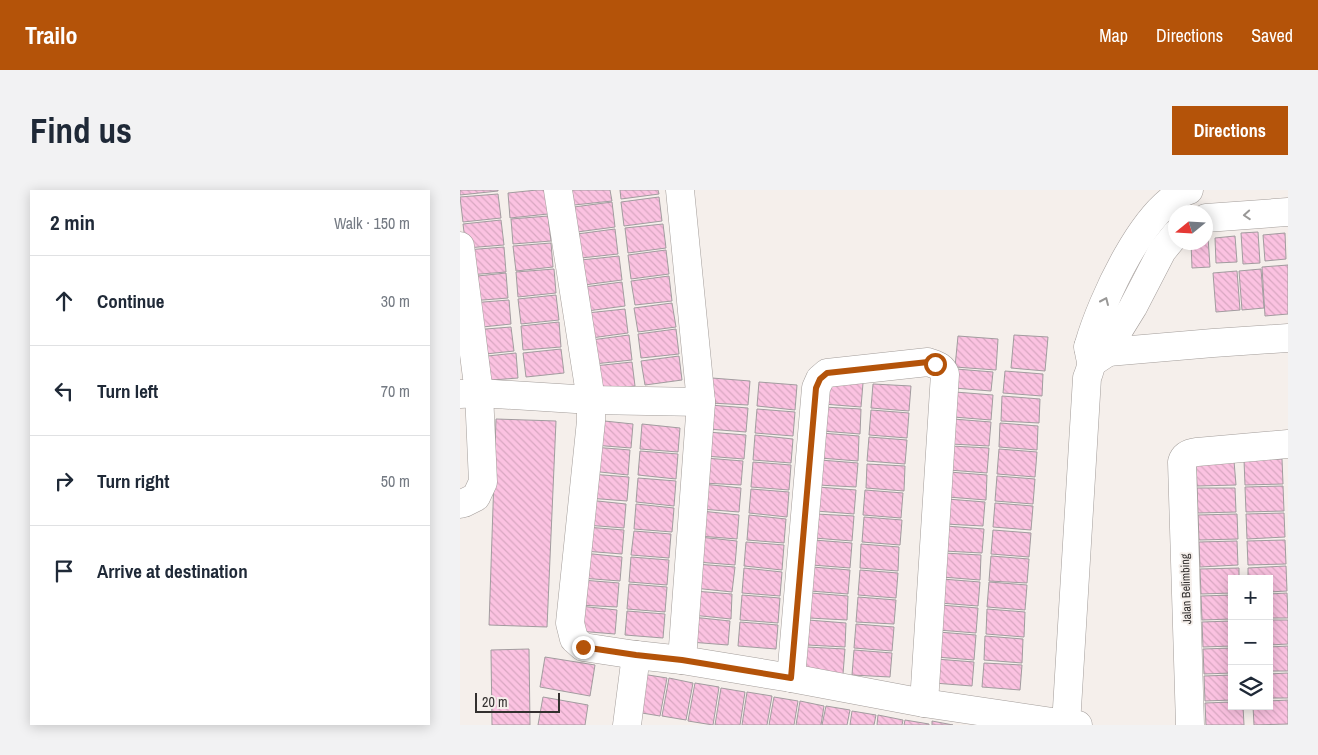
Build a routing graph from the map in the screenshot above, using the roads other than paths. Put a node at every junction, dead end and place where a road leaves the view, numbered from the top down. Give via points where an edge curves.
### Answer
1 (558, 190) edge
2 (680, 190) edge
3 (1189, 190) edge
4 (1288, 212) edge
5 (1213, 217) edge
6 (1142, 232) junction
7 (1168, 242) edge
8 (1168, 244) edge
9 (460, 246) edge
10 (1288, 338) edge
11 (1096, 354) junction
12 (470, 394) edge
13 (591, 400) junction
14 (701, 402) junction
15 (1288, 444) edge
16 (460, 504) edge
17 (636, 655) junction
18 (682, 660) junction
19 (791, 678) junction
20 (924, 703) junction
21 (627, 725) edge
22 (1066, 725) edge
23 (1078, 725) edge
24 (1190, 725) edge

1 - 13 street
2 - 14 street
3 - 6 street via 1180,193 1153,216
4 -> 5 street
6 - 7 street
11 -> 6 street via 1104,302
8 - 11 street via 1120,328
9 - 12 street
10 - 11 street
11 - 22 street via 1087,378
12 - 13 street
12 - 16 street via 483,482 476,497
13 - 14 street
13 - 17 street via 570,623 574,639 583,647
14 - 18 street
15 - 24 street, Jalan Belimbing via 1197,452 1183,458
17 - 18 street
17 - 21 street
18 - 19 street
19 - 20 street
19 - 20 street via 816,388 827,373 928,362 940,366 945,374
20 - 22 street
22 - 23 street

